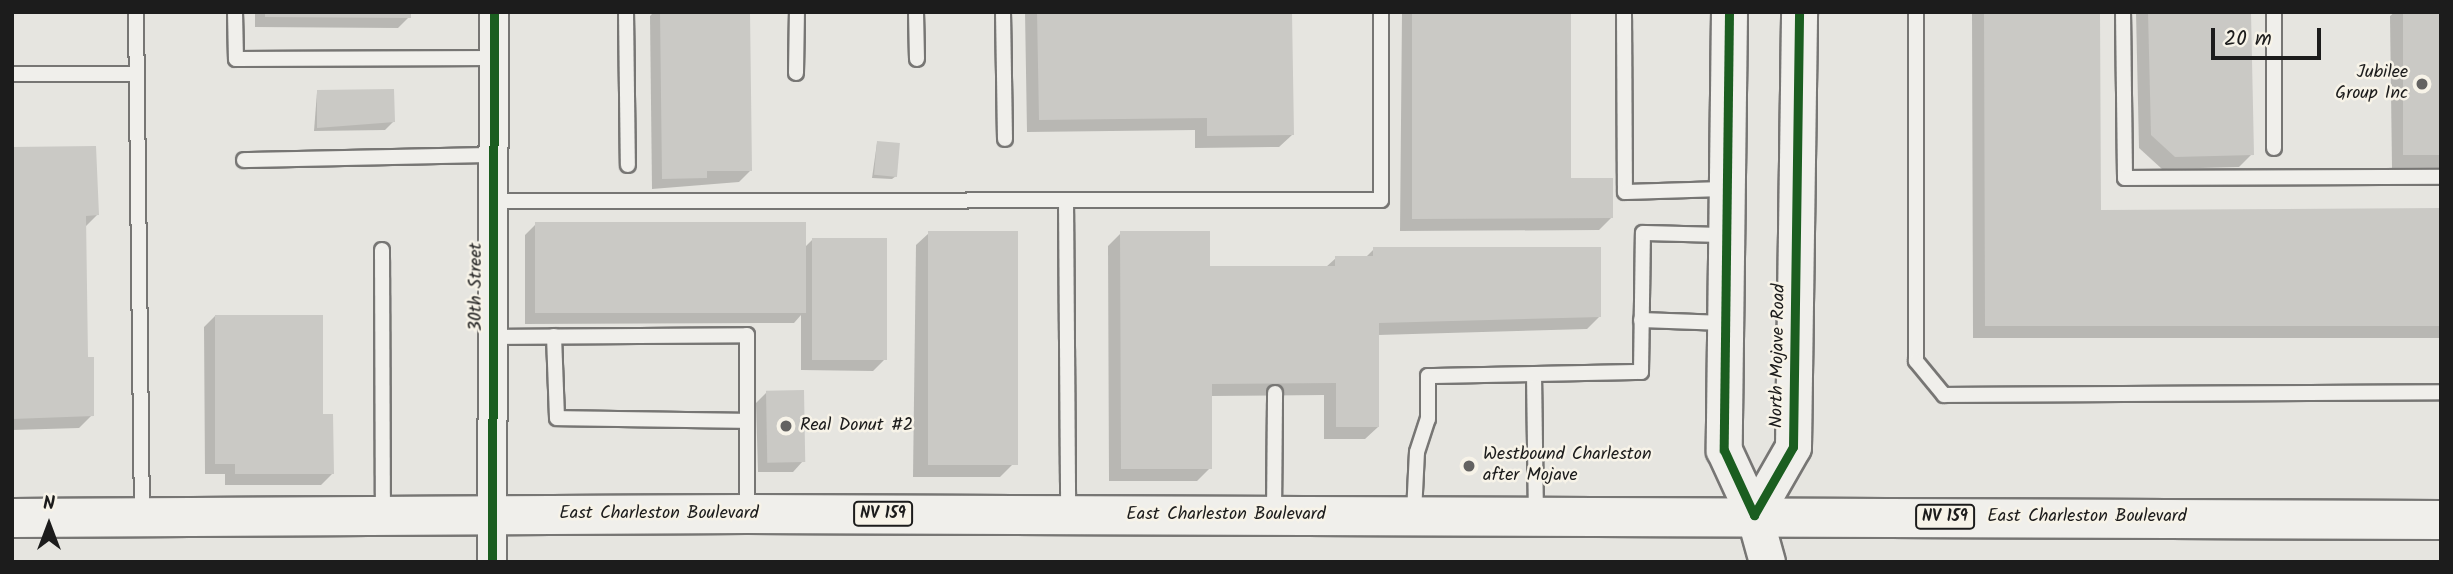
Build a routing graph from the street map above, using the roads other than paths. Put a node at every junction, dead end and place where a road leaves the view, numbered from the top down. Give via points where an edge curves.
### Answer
1 (136, 12) edge
2 (235, 12) edge
3 (494, 12) edge
4 (626, 12) edge
5 (797, 12) edge
6 (916, 12) edge
7 (1003, 12) edge
8 (1381, 12) edge
9 (1624, 12) edge
10 (1729, 12) edge
11 (1799, 12) edge
12 (1916, 12) edge
13 (2123, 12) edge
14 (2274, 12) edge
15 (494, 58) junction
16 (917, 59) dead end
17 (12, 74) edge
18 (136, 74) junction
19 (796, 74) dead end
20 (1005, 139) dead end
21 (2274, 148) dead end
22 (494, 156) junction
23 (244, 160) dead end
24 (628, 165) dead end
25 (2441, 177) edge
26 (1724, 188) junction
27 (1066, 200) junction
28 (493, 201) junction
29 (1724, 235) junction
30 (382, 250) dead end
31 (1641, 320) junction
32 (1725, 323) junction
33 (554, 336) junction
34 (492, 337) junction
35 (1534, 374) junction
36 (2441, 392) edge
37 (1275, 393) dead end
38 (747, 421) junction
39 (491, 514) junction
40 (747, 514) junction
41 (142, 515) junction
42 (383, 515) junction
43 (1068, 515) junction
44 (1274, 515) junction
45 (1414, 515) junction
46 (1536, 515) junction
47 (1754, 515) junction
48 (12, 518) edge
49 (2441, 520) edge
50 (1766, 559) edge
51 (492, 562) edge

1 - 18 lane
2 - 15 lane via 236,59
3 - 15 street, 30th Street
4 - 24 lane
5 - 19 lane
6 - 16 lane
7 - 20 lane
8 - 27 lane via 1381,200
9 - 26 lane via 1625,192
10 - 26 street
11 - 47 street, North Mojave Road via 1793,447
12 - 36 lane via 1916,361 1944,396
13 - 25 lane via 2125,177
14 - 21 lane
15 - 22 street, 30th Street
17 - 18 lane
18 - 41 lane
22 - 23 lane
22 - 28 street, 30th Street
26 - 29 street
27 - 28 lane
27 - 43 lane
28 - 34 street, 30th Street
29 - 31 lane via 1643,233
29 - 32 street
30 - 42 lane
31 - 32 lane
31 - 35 lane via 1641,372
32 - 47 street via 1724,450
33 - 34 lane
33 - 38 lane via 557,418
33 - 38 lane via 747,335
34 - 39 street, 30th Street
35 - 45 lane via 1428,376 1428,419 1417,452
35 - 46 lane
37 - 44 lane
38 - 40 lane
39 - 40 main road, East Charleston Boulevard / NV 159
39 - 42 main road, East Charleston Boulevard / NV 159
39 - 51 street, 30th Street
40 - 43 main road, East Charleston Boulevard / NV 159
41 - 42 main road, East Charleston Boulevard / NV 159
41 - 48 main road, East Charleston Boulevard / NV 159
43 - 44 main road, East Charleston Boulevard / NV 159
44 - 45 main road, East Charleston Boulevard / NV 159
45 - 46 main road, East Charleston Boulevard / NV 159
46 - 47 main road, East Charleston Boulevard / NV 159
47 - 49 main road, East Charleston Boulevard / NV 159
47 - 50 street

